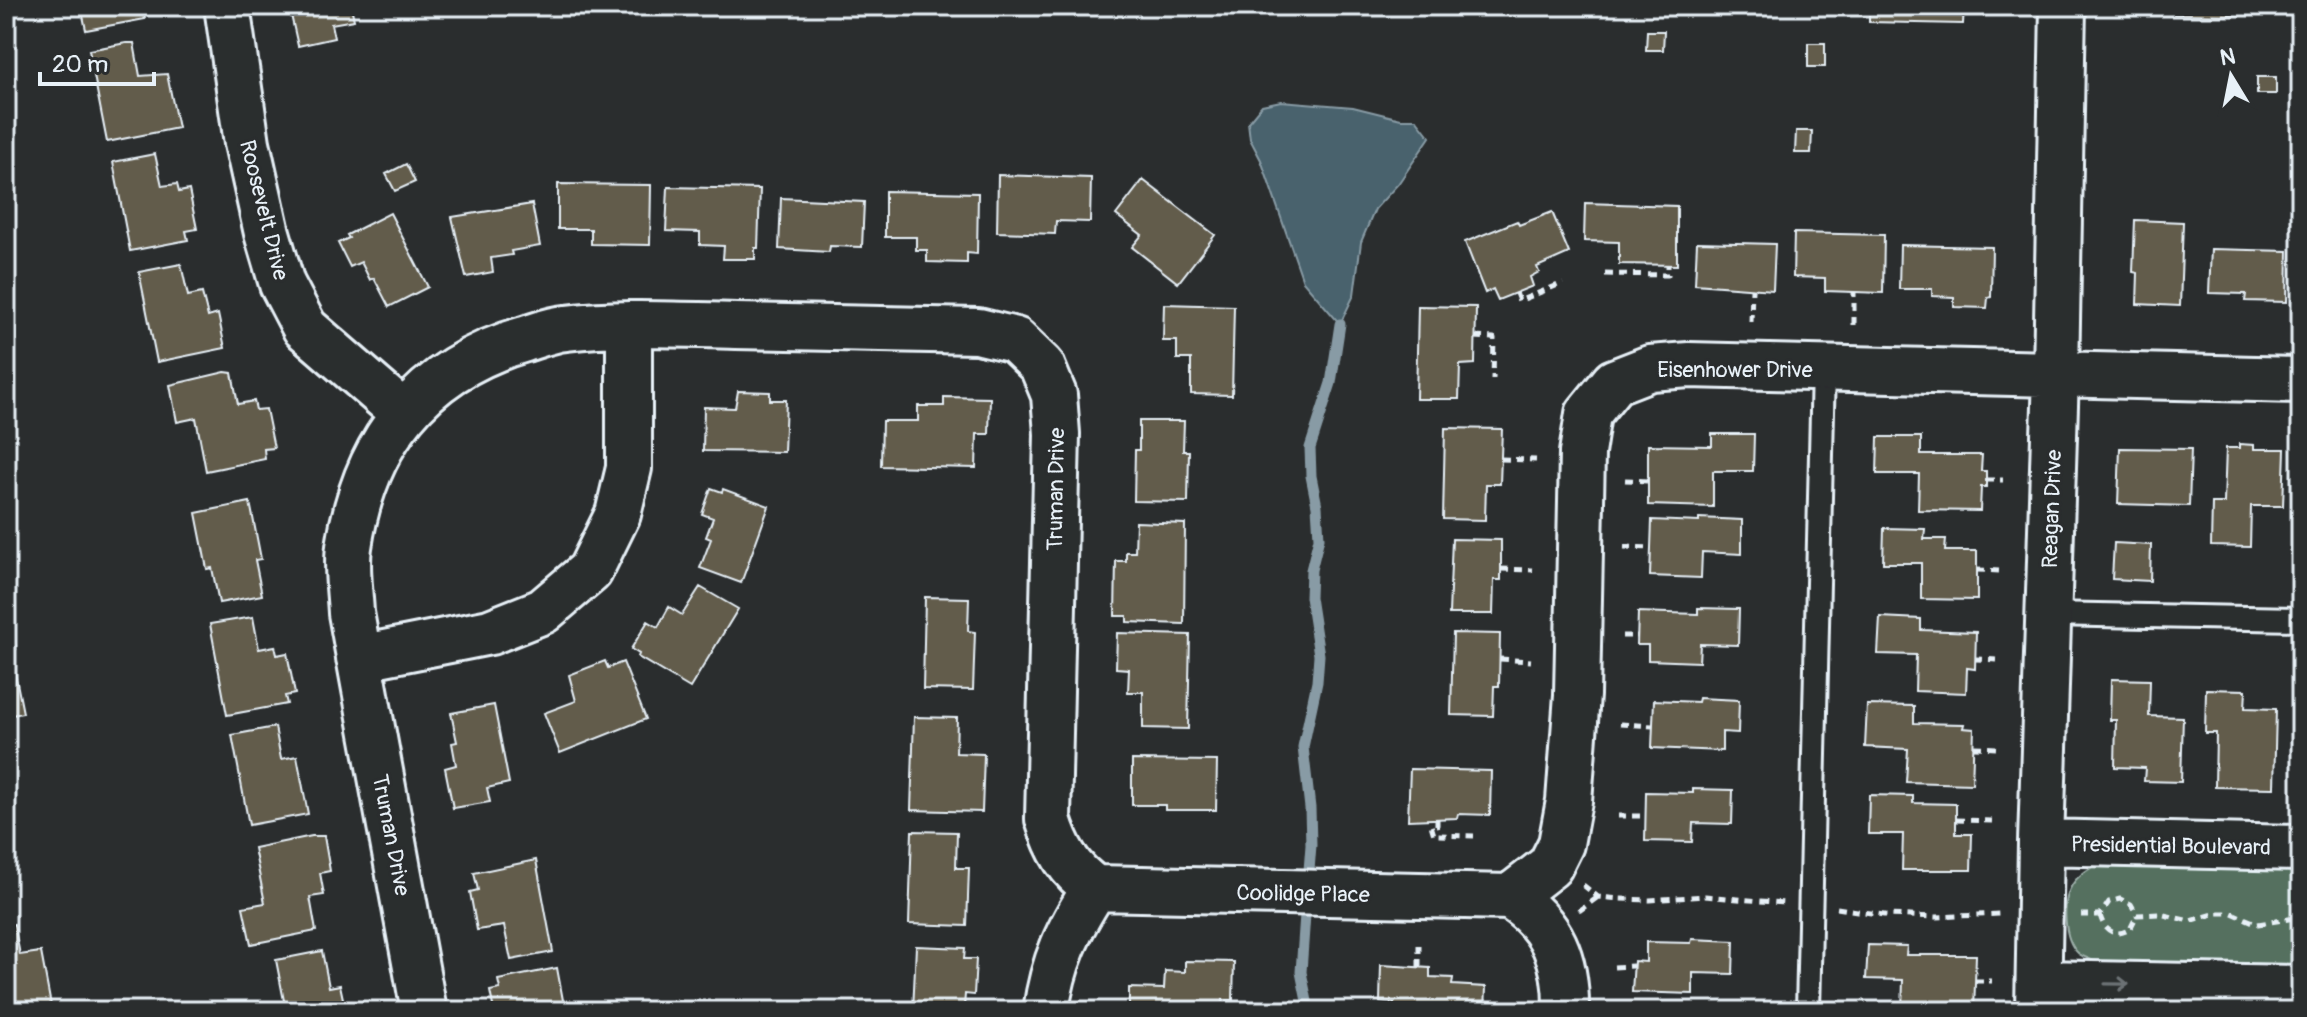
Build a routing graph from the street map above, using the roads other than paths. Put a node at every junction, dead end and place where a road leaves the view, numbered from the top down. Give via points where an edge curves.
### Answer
1 (227, 6) edge
2 (2063, 6) edge
3 (629, 324) junction
4 (1823, 369) junction
5 (2056, 374) junction
6 (2301, 380) edge
7 (403, 413) junction
8 (2048, 614) junction
9 (2301, 619) edge
10 (359, 658) junction
11 (2041, 842) junction
12 (2301, 848) edge
13 (1095, 888) junction
14 (1510, 897) junction
15 (2301, 988) edge
16 (2039, 997) edge
17 (424, 1011) edge
18 (1046, 1011) edge
19 (1566, 1011) edge
20 (1808, 1011) edge

1 - 7 street, Roosevelt Drive via 247,143 282,284 305,328
2 - 5 street, Reagan Drive
3 - 7 street, Truman Drive via 563,328 510,343 467,361
3 - 10 street via 629,468 618,514 590,571 543,611 490,632
3 - 13 street, Truman Drive via 978,331 1015,340 1042,366 1054,395 1057,434 1048,819 1057,848 1075,874
4 - 5 street, Eisenhower Drive
4 - 14 street, Eisenhower Drive via 1650,368 1614,382 1588,414 1582,453 1577,695 1569,801 1561,844 1550,866
4 - 20 lane
5 - 6 street, Eisenhower Drive
5 - 8 street, Reagan Drive
7 - 10 street, Truman Drive via 361,489 348,550
8 - 9 lane
8 - 11 street, Reagan Drive
10 - 17 street, Truman Drive
11 - 12 street, Presidential Boulevard
11 - 16 street, Reagan Drive
13 - 14 street, Coolidge Place
13 - 18 street via 1051,975
14 - 19 street via 1551,933 1561,962
16 -> 15 street

